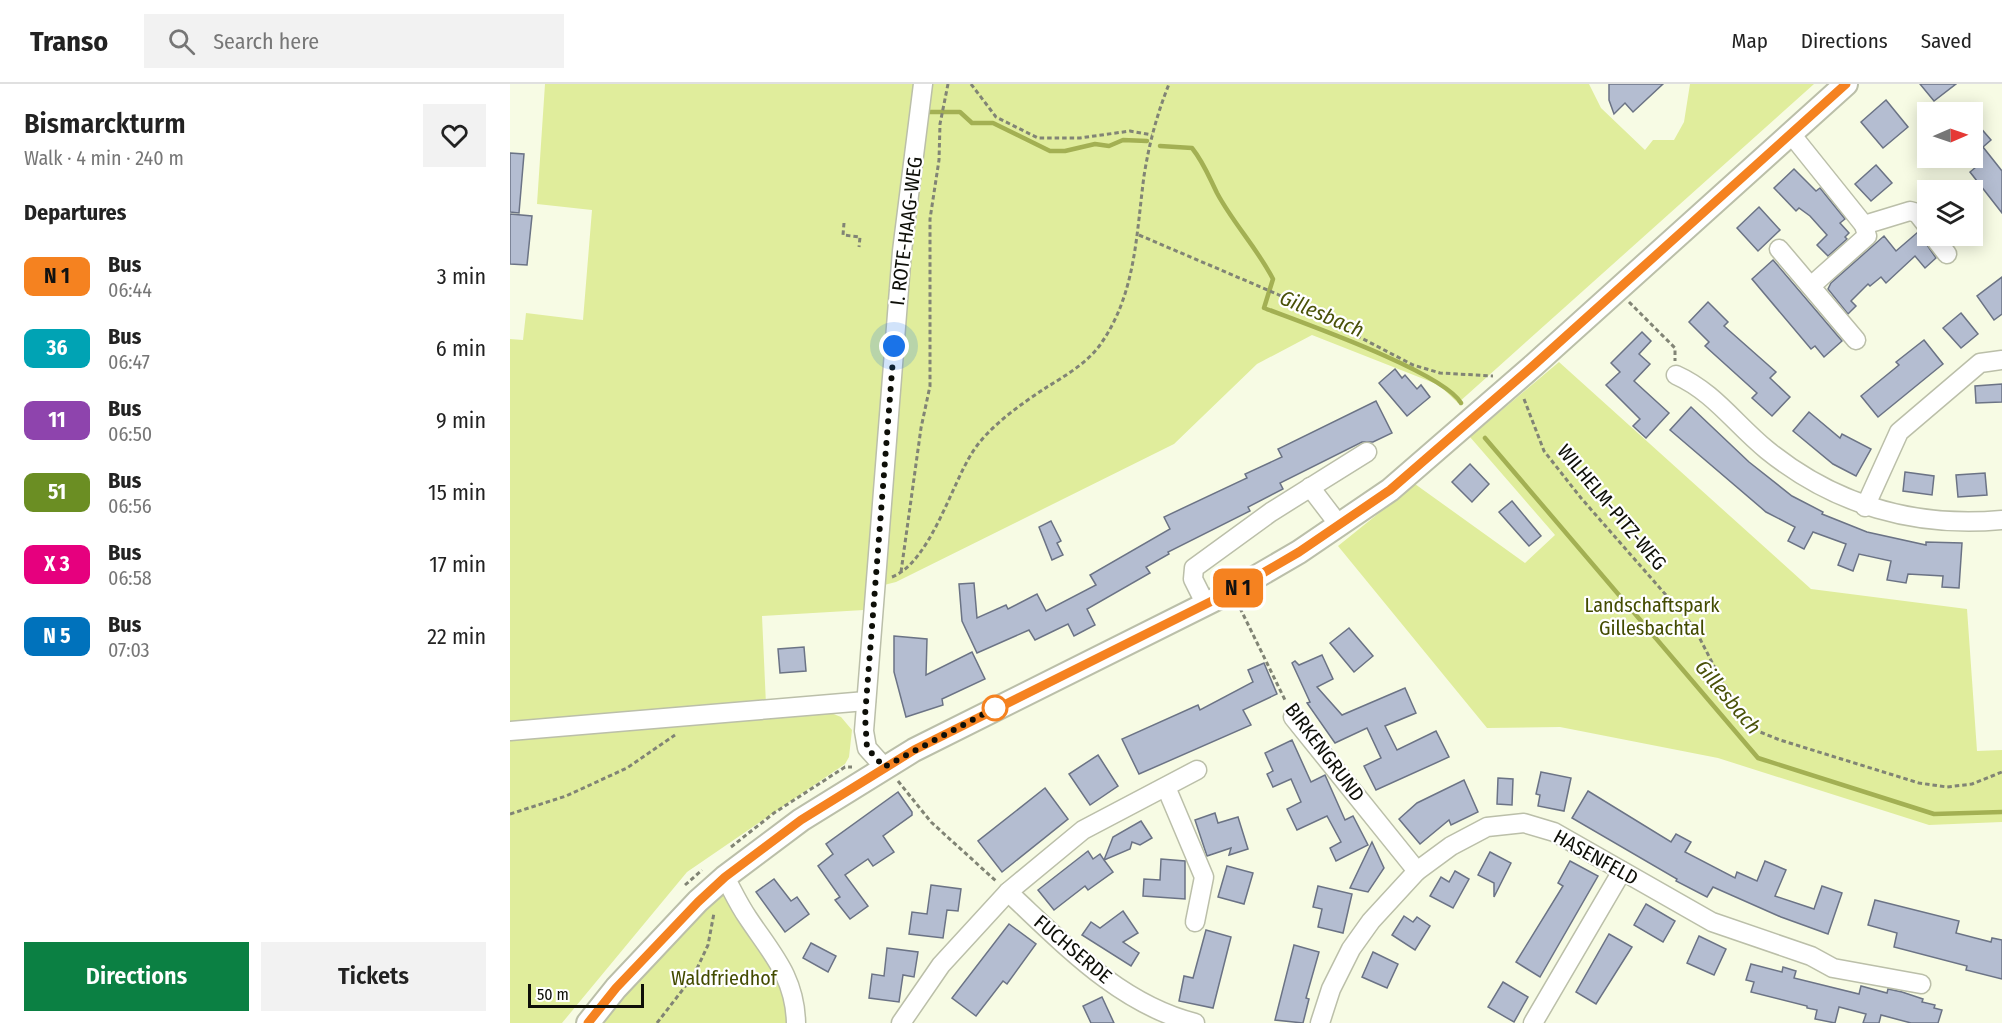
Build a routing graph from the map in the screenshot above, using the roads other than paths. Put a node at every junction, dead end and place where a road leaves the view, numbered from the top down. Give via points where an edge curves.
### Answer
1 (923, 84) edge
2 (1846, 84) edge
3 (1791, 134) junction
4 (1917, 213) edge
5 (1864, 225) junction
6 (1941, 246) edge
7 (1779, 249) dead end
8 (1947, 254) dead end
9 (1811, 286) junction
10 (1856, 340) dead end
11 (2002, 360) edge
12 (1676, 375) road end
13 (1368, 452) dead end
14 (1310, 487) junction
15 (1865, 507) junction
16 (2002, 520) edge
17 (1339, 525) junction
18 (1206, 605) junction
19 (866, 701) junction
20 (1293, 717) road end
21 (510, 732) edge
22 (884, 767) junction
23 (1197, 770) dead end
24 (1166, 787) junction
25 (1417, 871) junction
26 (1622, 871) junction
27 (725, 877) junction
28 (1008, 892) junction
29 (1195, 922) dead end
30 (1921, 984) dead end
31 (1171, 1020) edge
32 (588, 1023) edge
33 (796, 1023) edge
34 (901, 1023) edge
35 (1195, 1023) edge
36 (1320, 1023) edge
37 (1533, 1023) edge

1 - 19 street, I. ROTE-HAAG-WEG via 902,251
2 - 3 main road
3 - 5 street
3 - 17 main road via 1504,380 1390,490
4 - 5 street via 1910,211
5 - 9 street via 1867,236
6 - 8 street
7 - 9 street
9 - 10 street
11 - 15 street via 1980,363 1899,432
12 - 15 street via 1699,385 1767,450 1813,483
13 - 14 street
14 - 17 street
14 - 18 street via 1194,568 1193,579
15 - 16 street via 1903,517 1958,522
17 - 18 main road
18 - 22 main road
19 - 21 street
19 - 22 street, I. ROTE-HAAG-WEG via 867,748
20 - 25 street, BIRKENGRUND
22 - 27 main road via 801,820
23 - 24 street
24 - 28 street via 1083,830
24 - 29 street via 1204,877
25 - 26 street, HASENFELD via 1487,827 1524,824 1554,832
25 - 36 street, HASENFELD via 1351,949 1330,989
26 - 30 street, HASENFELD via 1712,922 1811,956 1833,968
26 - 37 street
27 - 32 main road via 658,943
27 - 33 street via 787,974 796,1004
28 - 31 street, FUCHSERDE via 1099,976
28 - 34 street via 941,965
31 - 35 street, FUCHSERDE

